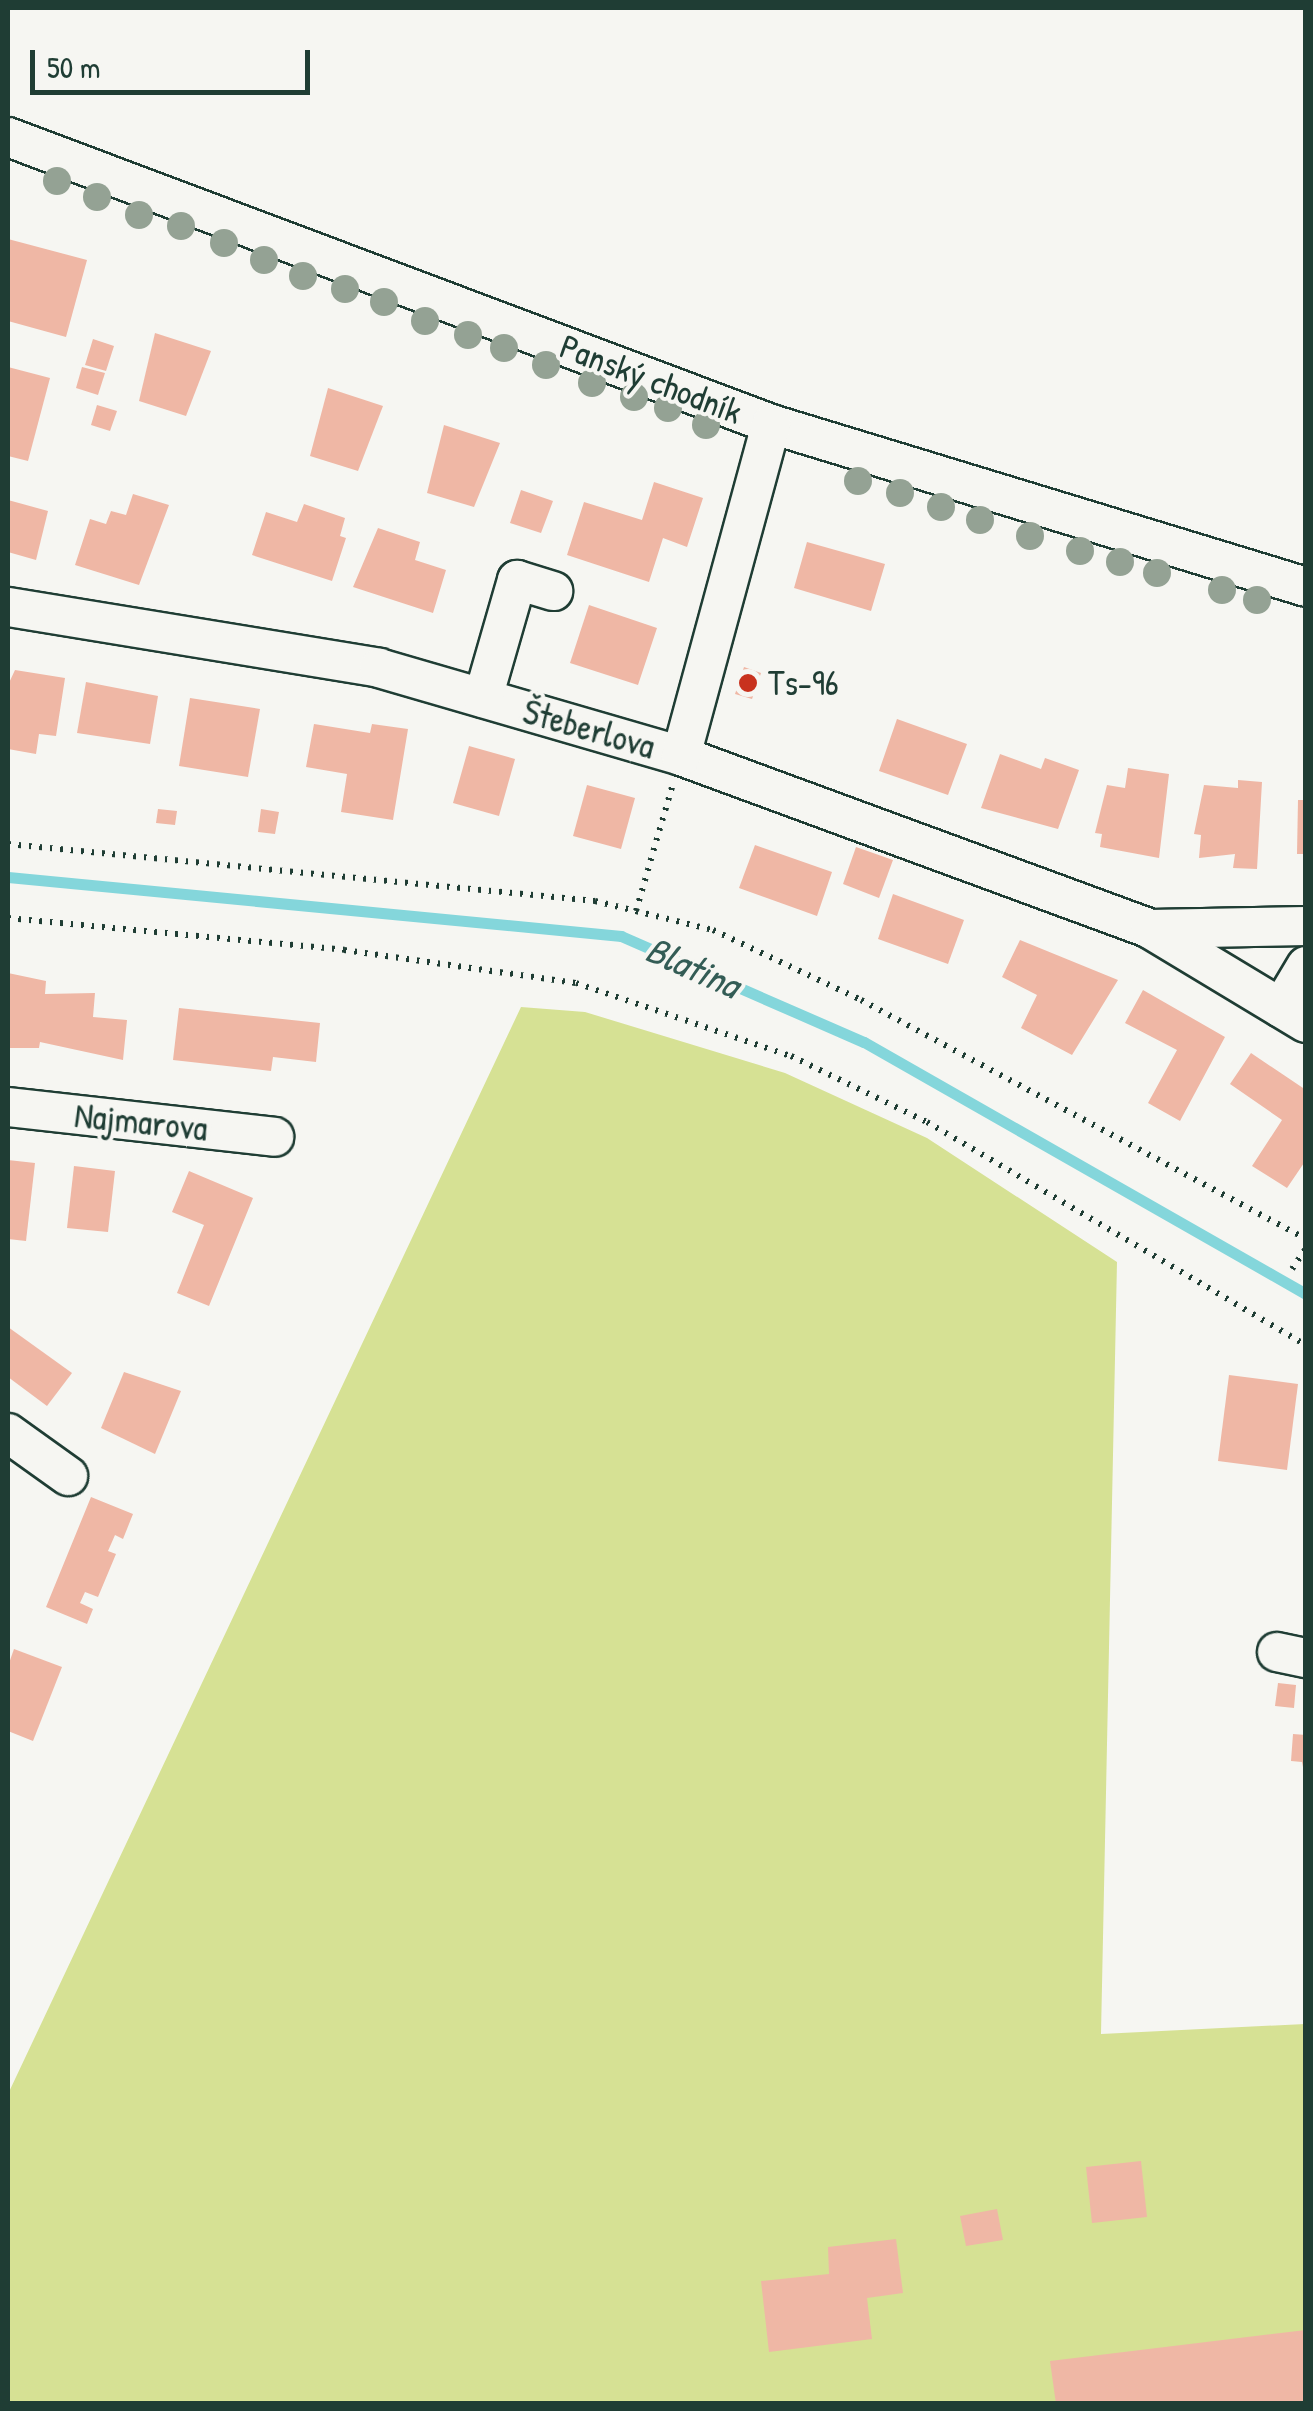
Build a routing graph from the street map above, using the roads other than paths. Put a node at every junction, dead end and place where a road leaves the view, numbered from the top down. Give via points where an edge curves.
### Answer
1 (8, 137) edge
2 (770, 424) junction
3 (1306, 587) edge
4 (553, 591) dead end
5 (8, 607) edge
6 (483, 698) junction
7 (681, 756) junction
8 (1306, 926) edge
9 (1150, 930) junction
10 (1306, 966) edge
11 (1293, 1015) edge
12 (8, 1107) edge
13 (274, 1137) dead end
14 (8, 1433) edge
15 (68, 1476) dead end

1 - 2 street, Panský chodník
2 - 3 street, Panský chodník
2 - 7 street
4 - 6 street via 517,580
5 - 6 street, Šteberlova via 379,668
6 - 7 street, Šteberlova
7 - 9 street, Šteberlova
8 - 9 street, Šteberlova
9 - 11 street, Šteberlova
10 - 11 street
12 - 13 street, Najmarova
14 - 15 street

